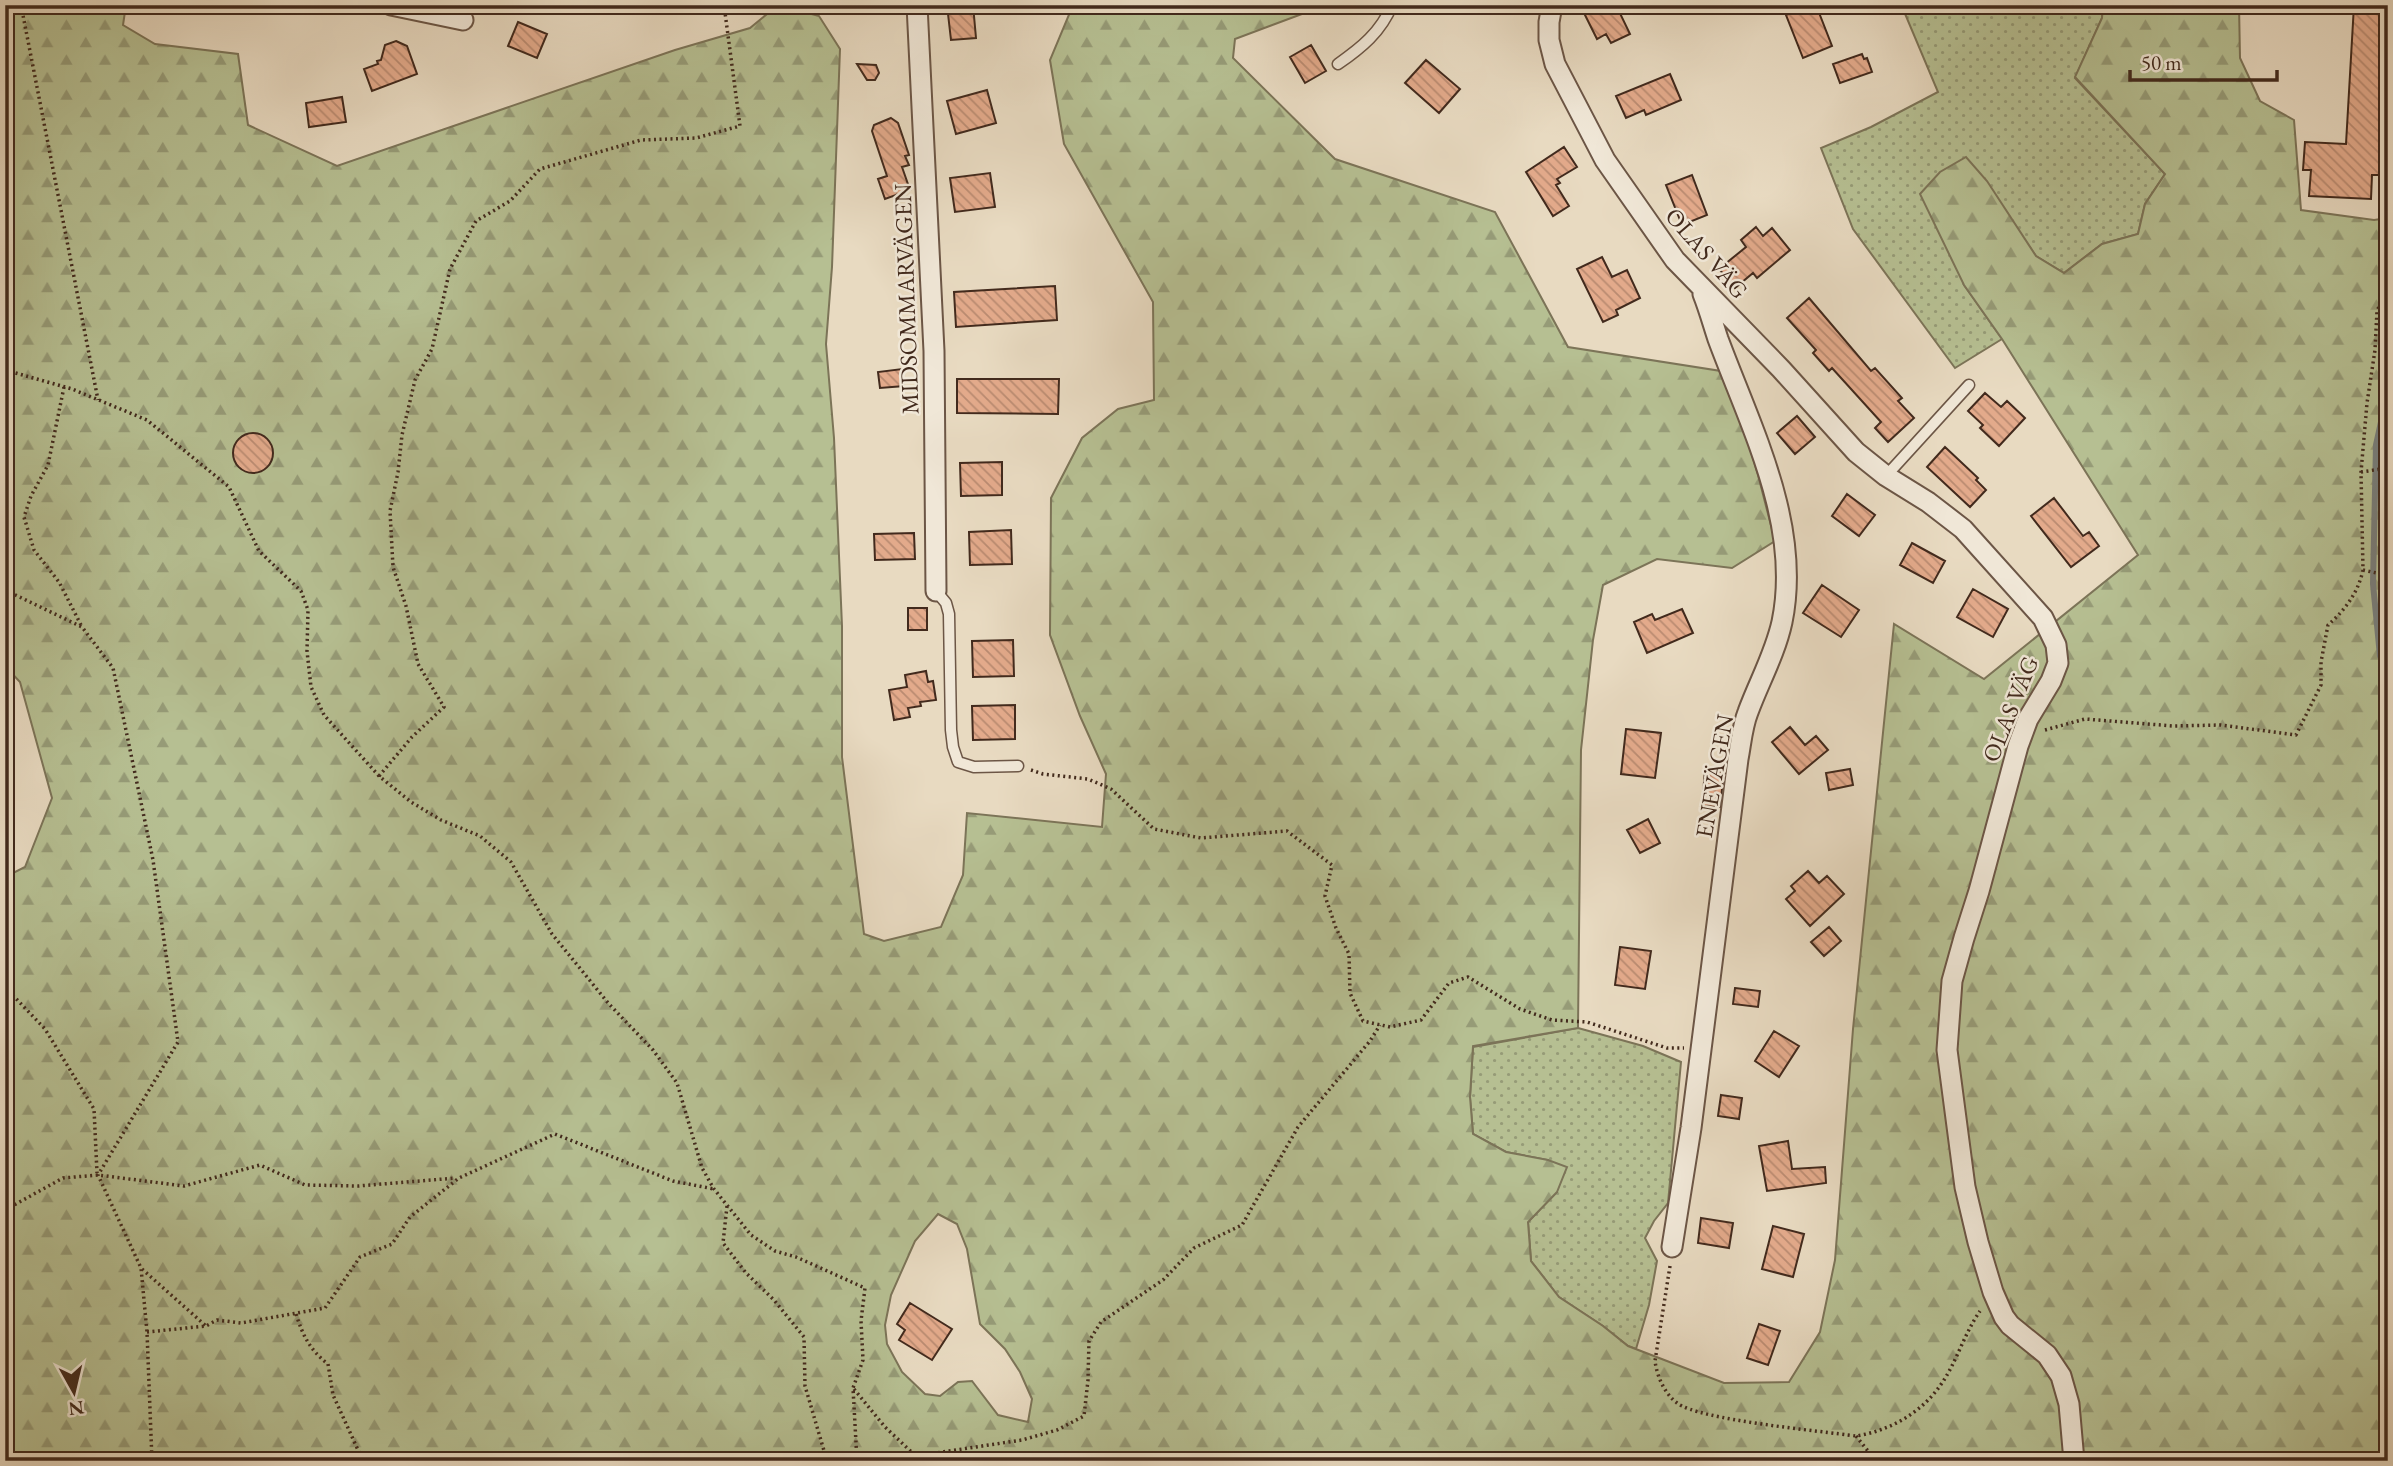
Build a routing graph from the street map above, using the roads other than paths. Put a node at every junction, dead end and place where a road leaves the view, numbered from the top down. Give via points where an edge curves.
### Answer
1 (391, 5) edge
2 (917, 5) edge
3 (1392, 5) edge
4 (1552, 5) edge
5 (463, 20) dead end
6 (1338, 64) dead end
7 (1700, 287) junction
8 (1969, 385) dead end
9 (1886, 476) junction
10 (936, 591) joint
11 (1018, 766) road end
12 (1672, 1247) road end
13 (2074, 1461) edge

1 - 5 street
2 - 10 street, MIDSOMMARVÄGEN via 934,351
3 - 6 lane via 1374,35
4 - 7 street, OLAS VÄG via 1549,40 1555,64 1578,111 1646,221
7 - 9 street, OLAS VÄG via 1856,452
7 - 12 street, ENEVÄGEN via 1776,500 1786,584 1782,622 1747,715 1738,759
8 - 9 lane
9 - 13 street, OLAS VÄG via 1963,529 2043,618 2056,645 2058,663 2018,746 1952,981 1948,1028 1965,1187 1978,1242 1998,1306 2010,1325 2047,1355 2061,1376 2069,1404
10 - 11 lane via 948,614 951,730 958,762 974,767

